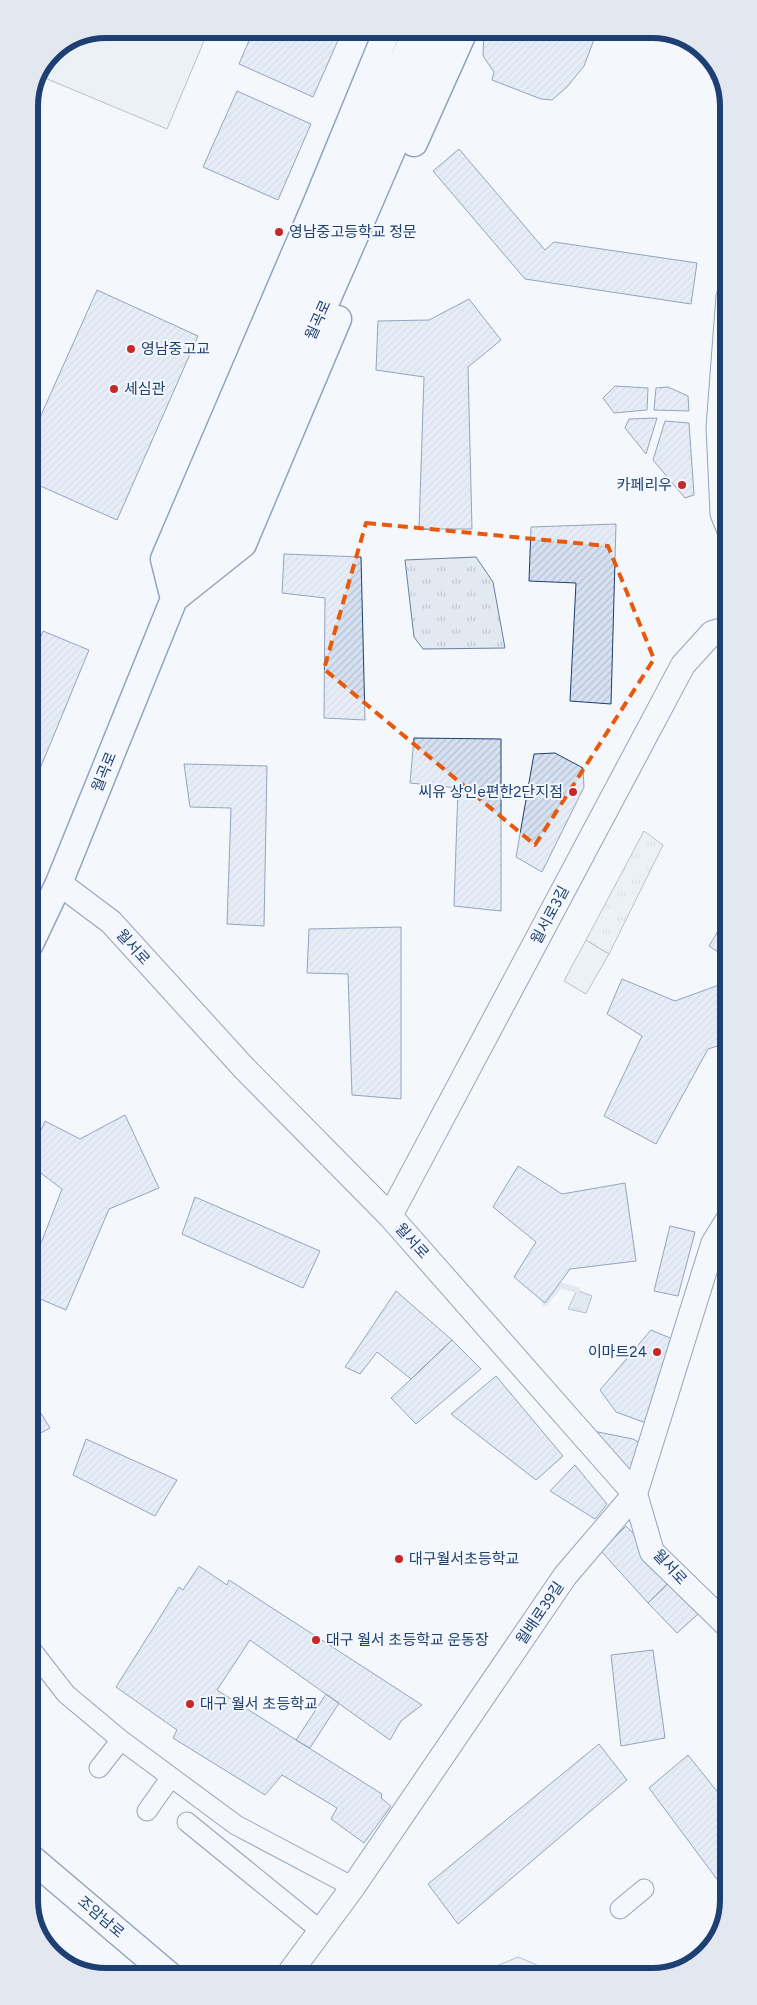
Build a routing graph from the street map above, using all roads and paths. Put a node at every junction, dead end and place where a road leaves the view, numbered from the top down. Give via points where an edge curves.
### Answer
1 (384, 38) edge
2 (413, 38) edge
3 (440, 38) edge
4 (461, 38) edge
5 (719, 387) edge
6 (719, 492) edge
7 (174, 599) junction
8 (719, 632) edge
9 (59, 883) junction
10 (38, 927) edge
11 (390, 1216) junction
12 (719, 1234) edge
13 (635, 1494) junction
14 (719, 1617) edge
15 (38, 1658) edge
16 (121, 1740) junction
17 (99, 1768) dead end
18 (171, 1777) junction
19 (147, 1811) dead end
20 (187, 1822) dead end
21 (38, 1864) edge
22 (353, 1888) junction
23 (644, 1889) dead end
24 (620, 1908) dead end
25 (321, 1931) junction
26 (160, 1967) edge
27 (294, 1967) edge

1 - 7 main road via 164,559
2 - 7 main road, 월곡로
3 - 7 main road, 월곡로 via 222,539
4 - 7 main road via 396,182 244,544
5 - 6 street via 716,426
7 - 9 main road, 월곡로
8 - 11 street, 월서로3길 via 712,634 683,665
9 - 10 main road, 월곡로
9 - 11 street, 월서로 via 111,922 244,1068
11 - 13 street, 월서로
12 - 13 street, 월배로39길 via 713,1244
13 - 14 street, 월서로 via 652,1552
13 - 22 street, 월배로39길 via 565,1576
15 - 16 street via 66,1694
16 - 17 street
16 - 18 street
18 - 19 street
18 - 22 street via 236,1825
20 - 25 street
21 - 26 main road, 조암남로
22 - 25 street, 월배로39길
23 - 24 street
25 - 27 street, 월배로39길

